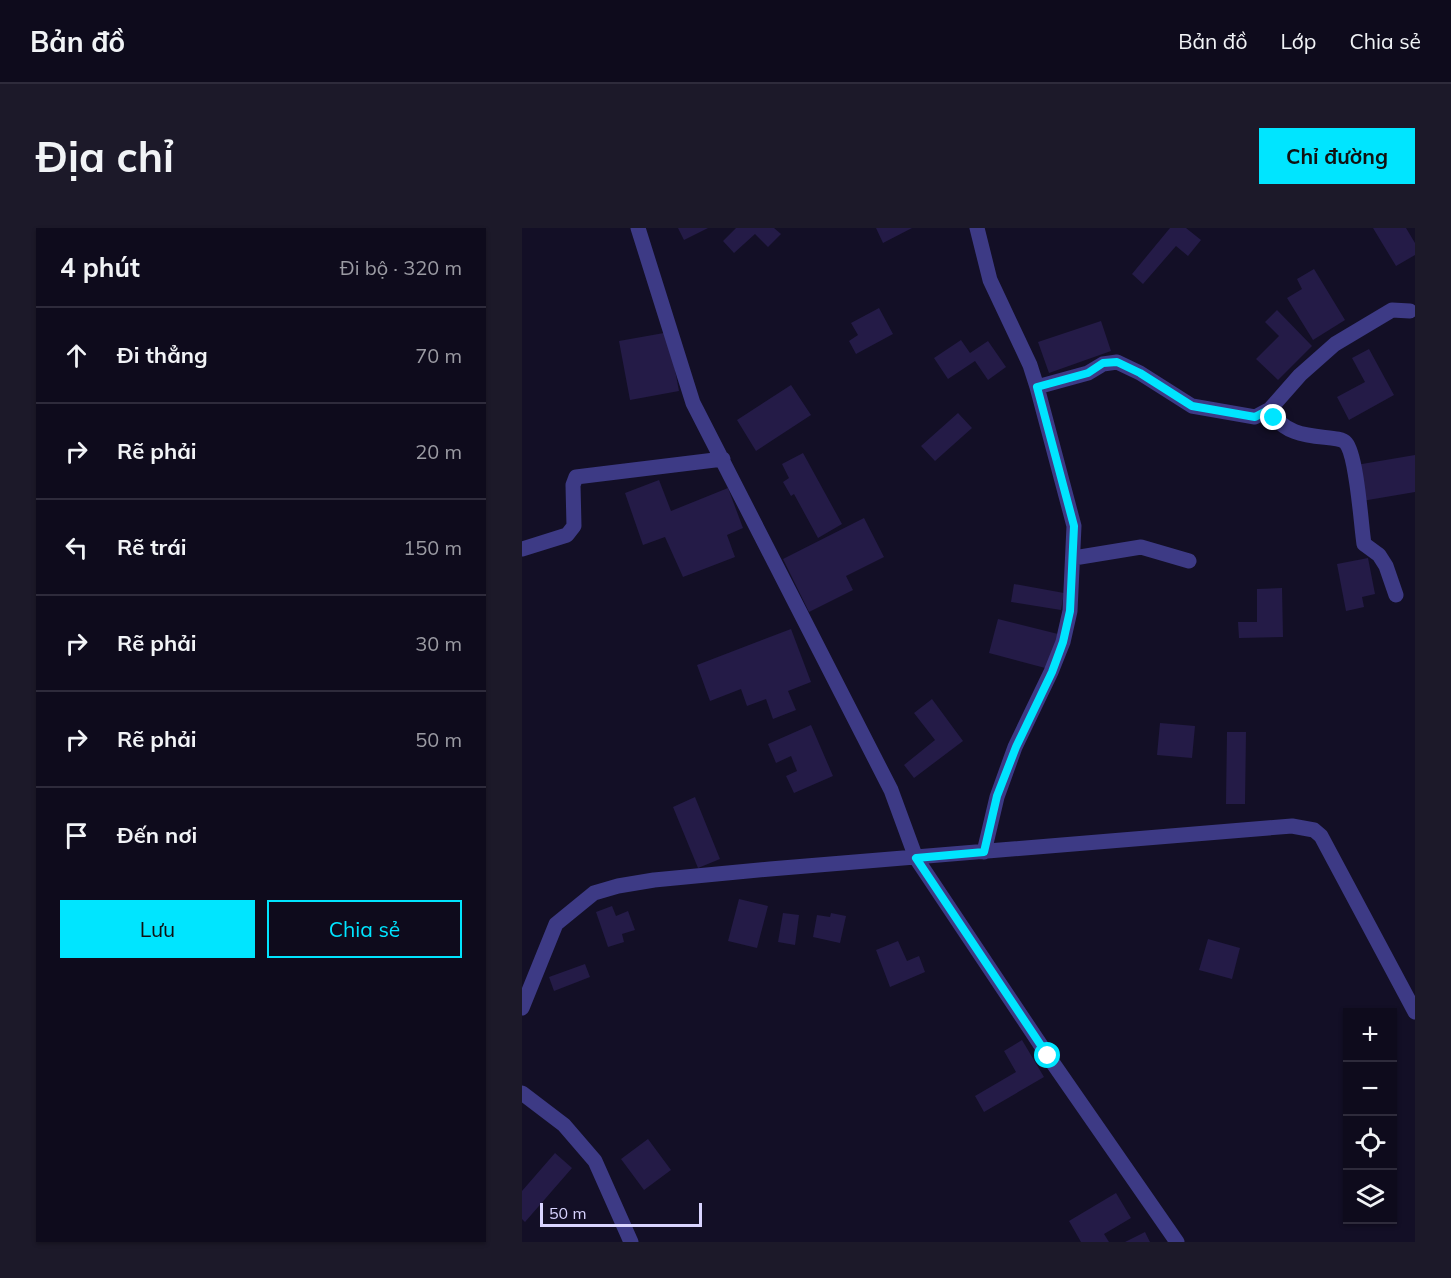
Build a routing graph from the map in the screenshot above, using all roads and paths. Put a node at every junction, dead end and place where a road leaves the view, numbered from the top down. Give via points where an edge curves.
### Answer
1 (638, 228) edge
2 (977, 228) edge
3 (1410, 311) dead end
4 (1037, 387) junction
5 (1270, 409) junction
6 (723, 459) junction
7 (522, 549) edge
8 (1074, 558) junction
9 (1189, 561) dead end
10 (1396, 595) dead end
11 (984, 852) junction
12 (916, 858) junction
13 (522, 1008) edge
14 (1415, 1012) edge
15 (522, 1093) edge
16 (631, 1242) edge
17 (1177, 1242) edge

1 - 6 street via 693,403
2 - 4 street via 990,280
3 - 5 street via 1392,310 1335,344
4 - 5 street via 1088,373 1103,363 1117,362 1192,406 1255,417
4 - 8 street via 1074,526
5 - 10 street via 1283,426 1311,437 1341,440 1347,445 1364,544 1386,566
6 - 7 street via 576,477 574,526 567,535
6 - 12 street via 891,790
8 - 9 street via 1141,547
8 - 11 street via 1063,642 997,796
11 - 12 street
11 - 14 street via 1292,826 1314,830 1321,836
12 - 13 street via 654,880 594,893 556,924
12 - 17 street
15 - 16 street via 564,1125 595,1161

